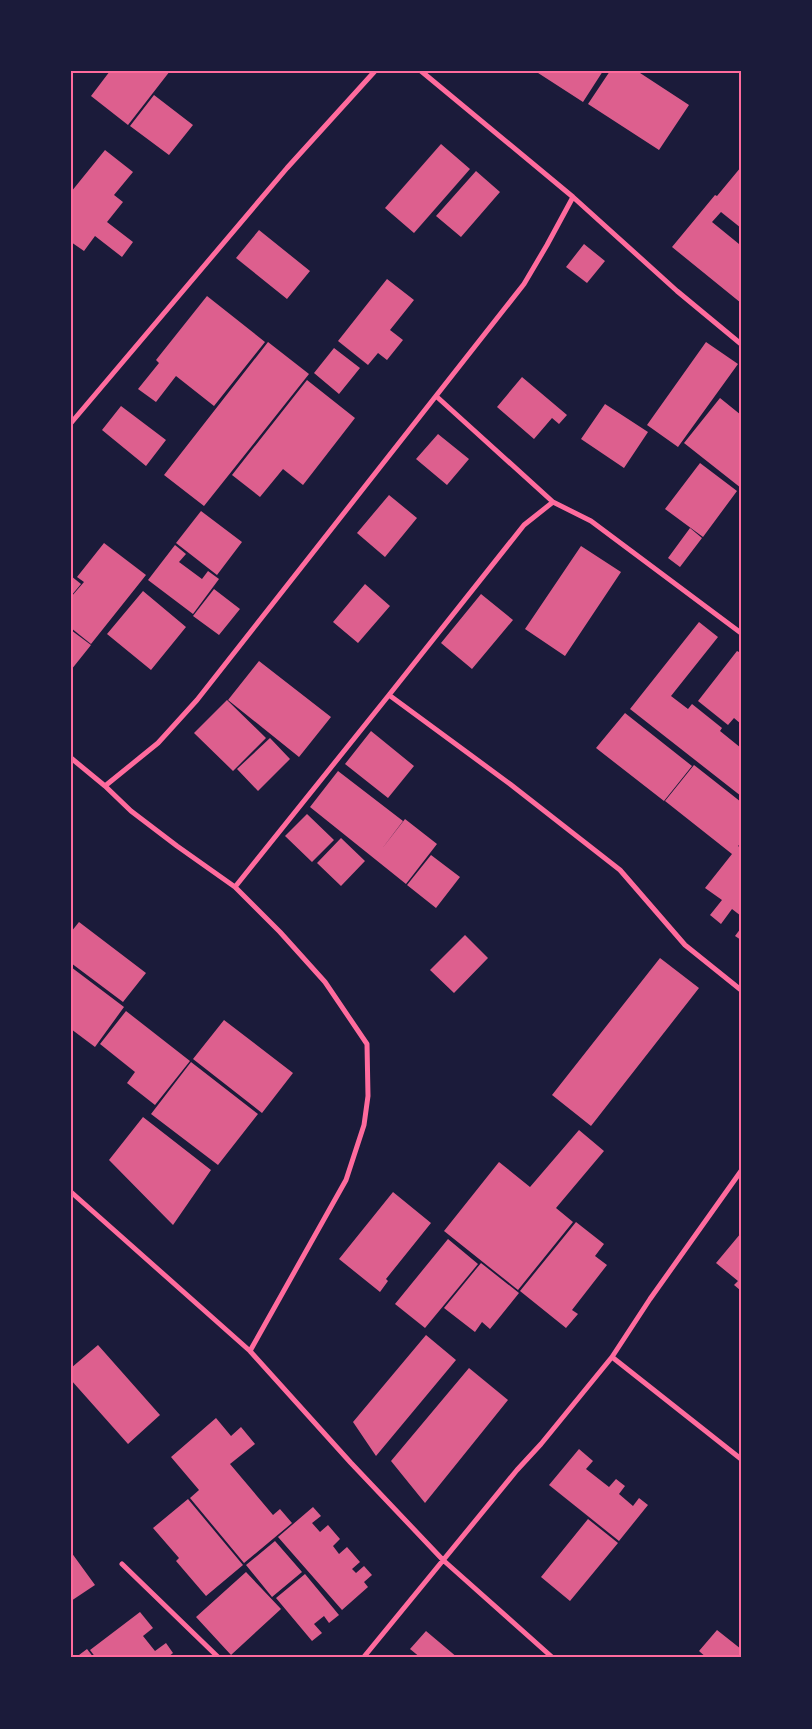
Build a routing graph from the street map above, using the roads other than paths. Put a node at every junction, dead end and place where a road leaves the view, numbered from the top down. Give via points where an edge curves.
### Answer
1 (375, 71) edge
2 (420, 71) edge
3 (573, 197) junction
4 (741, 344) edge
5 (436, 396) junction
6 (71, 423) edge
7 (553, 502) junction
8 (741, 633) edge
9 (389, 695) junction
10 (71, 758) edge
11 (105, 786) junction
12 (235, 887) junction
13 (741, 990) edge
14 (741, 1171) edge
15 (71, 1192) edge
16 (250, 1351) junction
17 (612, 1357) junction
18 (741, 1459) edge
19 (443, 1560) junction
20 (122, 1564) dead end
21 (219, 1658) edge
22 (363, 1658) edge
23 (553, 1658) edge

1 - 6 street via 287,168
2 - 3 street
3 - 4 street
3 - 5 street via 524,284
5 - 7 street
5 - 11 street via 197,700 158,743
7 - 8 street via 592,521
7 - 9 street via 524,525
9 - 12 street
9 - 13 street via 620,870 686,945
10 - 11 street
11 - 12 street via 131,811
12 - 16 street via 325,982 367,1044 368,1096 364,1125 346,1180
14 - 17 street
15 - 16 street
16 - 19 street
17 - 18 street
17 - 19 street
19 - 22 street
19 - 23 street
20 - 21 street

